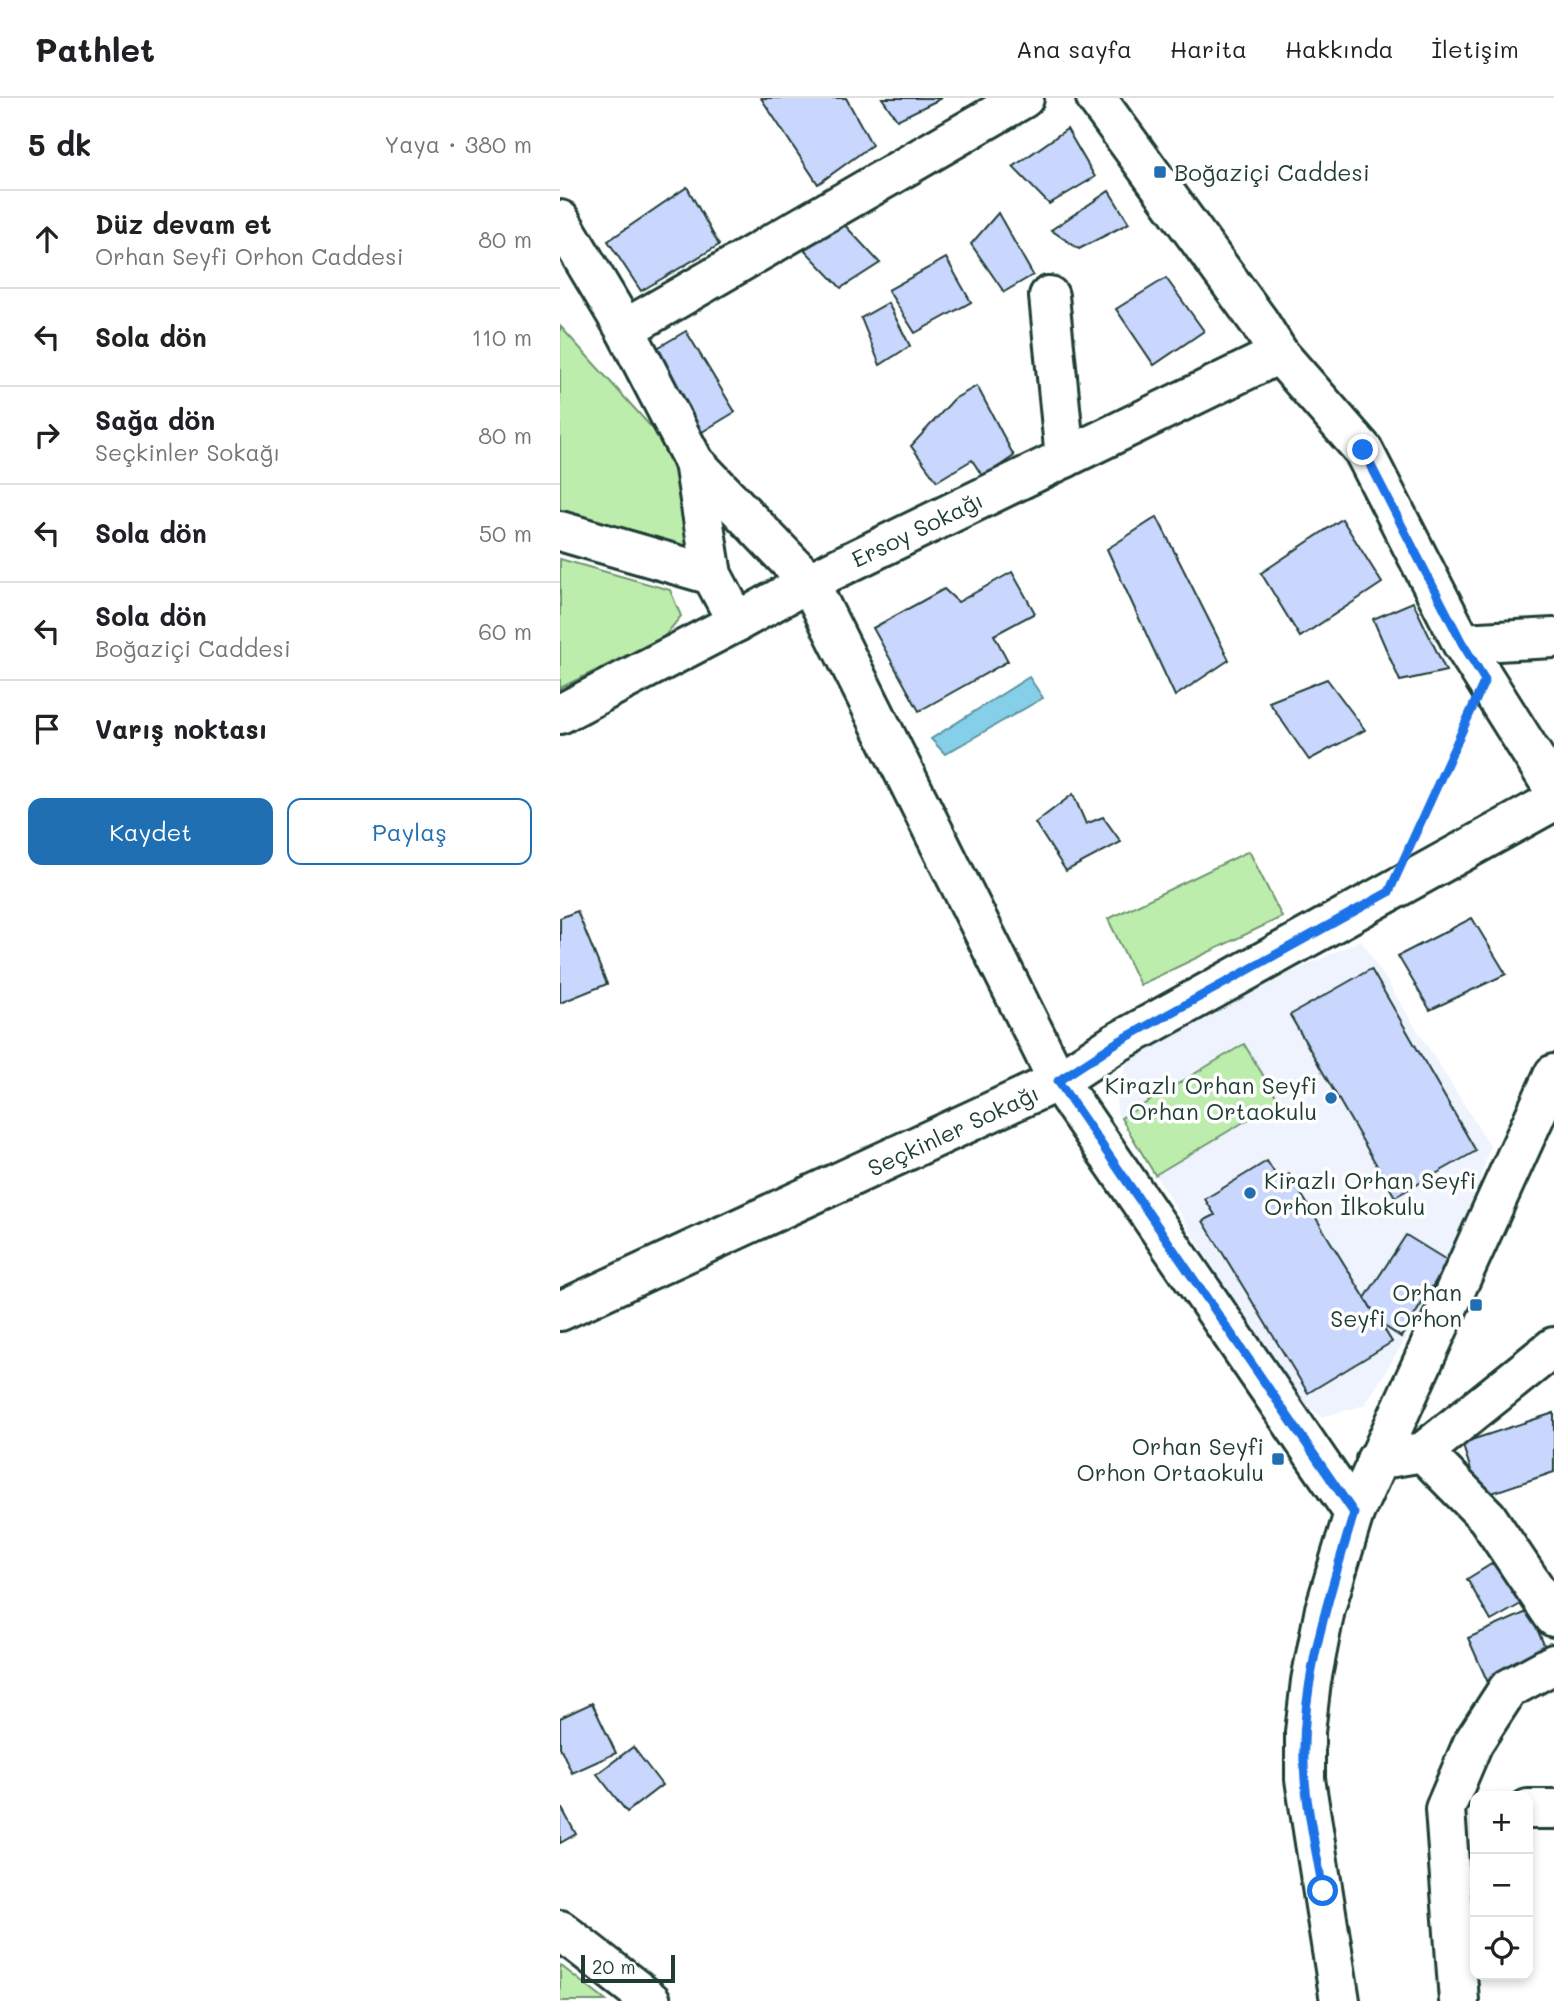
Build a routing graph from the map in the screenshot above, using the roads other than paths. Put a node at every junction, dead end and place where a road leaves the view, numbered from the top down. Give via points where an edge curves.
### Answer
1 (1024, 98) edge
2 (1096, 98) edge
3 (560, 220) edge
4 (1049, 296) dead end
5 (625, 329) junction
6 (1279, 354) junction
7 (1065, 457) junction
8 (694, 462) junction
9 (560, 531) edge
10 (712, 575) junction
11 (809, 582) junction
12 (737, 622) junction
13 (1554, 638) edge
14 (1462, 643) junction
15 (560, 714) edge
16 (1554, 789) edge
17 (1554, 801) edge
18 (1554, 1074) edge
19 (1058, 1081) junction
20 (560, 1311) edge
21 (1554, 1347) edge
22 (1423, 1452) junction
23 (1376, 1460) junction
24 (1354, 1513) junction
25 (1554, 1617) edge
26 (1554, 1664) edge
27 (1460, 1809) edge
28 (1533, 1809) edge
29 (1554, 1809) edge
30 (560, 1930) edge
31 (651, 2001) edge
32 (1340, 2001) edge
33 (1460, 2001) edge

1 - 5 street
2 - 6 street
3 - 5 street
4 - 7 street
5 - 8 street
6 - 7 street, Ersoy Sokağı
6 - 14 street via 1363,450
7 - 11 street, Ersoy Sokağı
8 - 10 street
8 - 11 street
9 - 10 street
10 - 12 street
11 - 12 street, Ersoy Sokağı
11 - 19 street
12 - 15 street, Ersoy Sokağı
13 - 14 street
14 - 16 street
17 - 19 street, Seçkinler Sokağı via 1116,1043
18 - 23 street
19 - 20 street, Seçkinler Sokağı
19 - 24 street
21 - 22 street
22 - 23 street
22 - 25 street via 1487,1517
23 - 24 street
24 - 32 street via 1325,1609 1305,1732 1305,1779
26 - 27 street via 1508,1689 1473,1743
27 - 33 street
28 - 29 street
30 - 31 street

